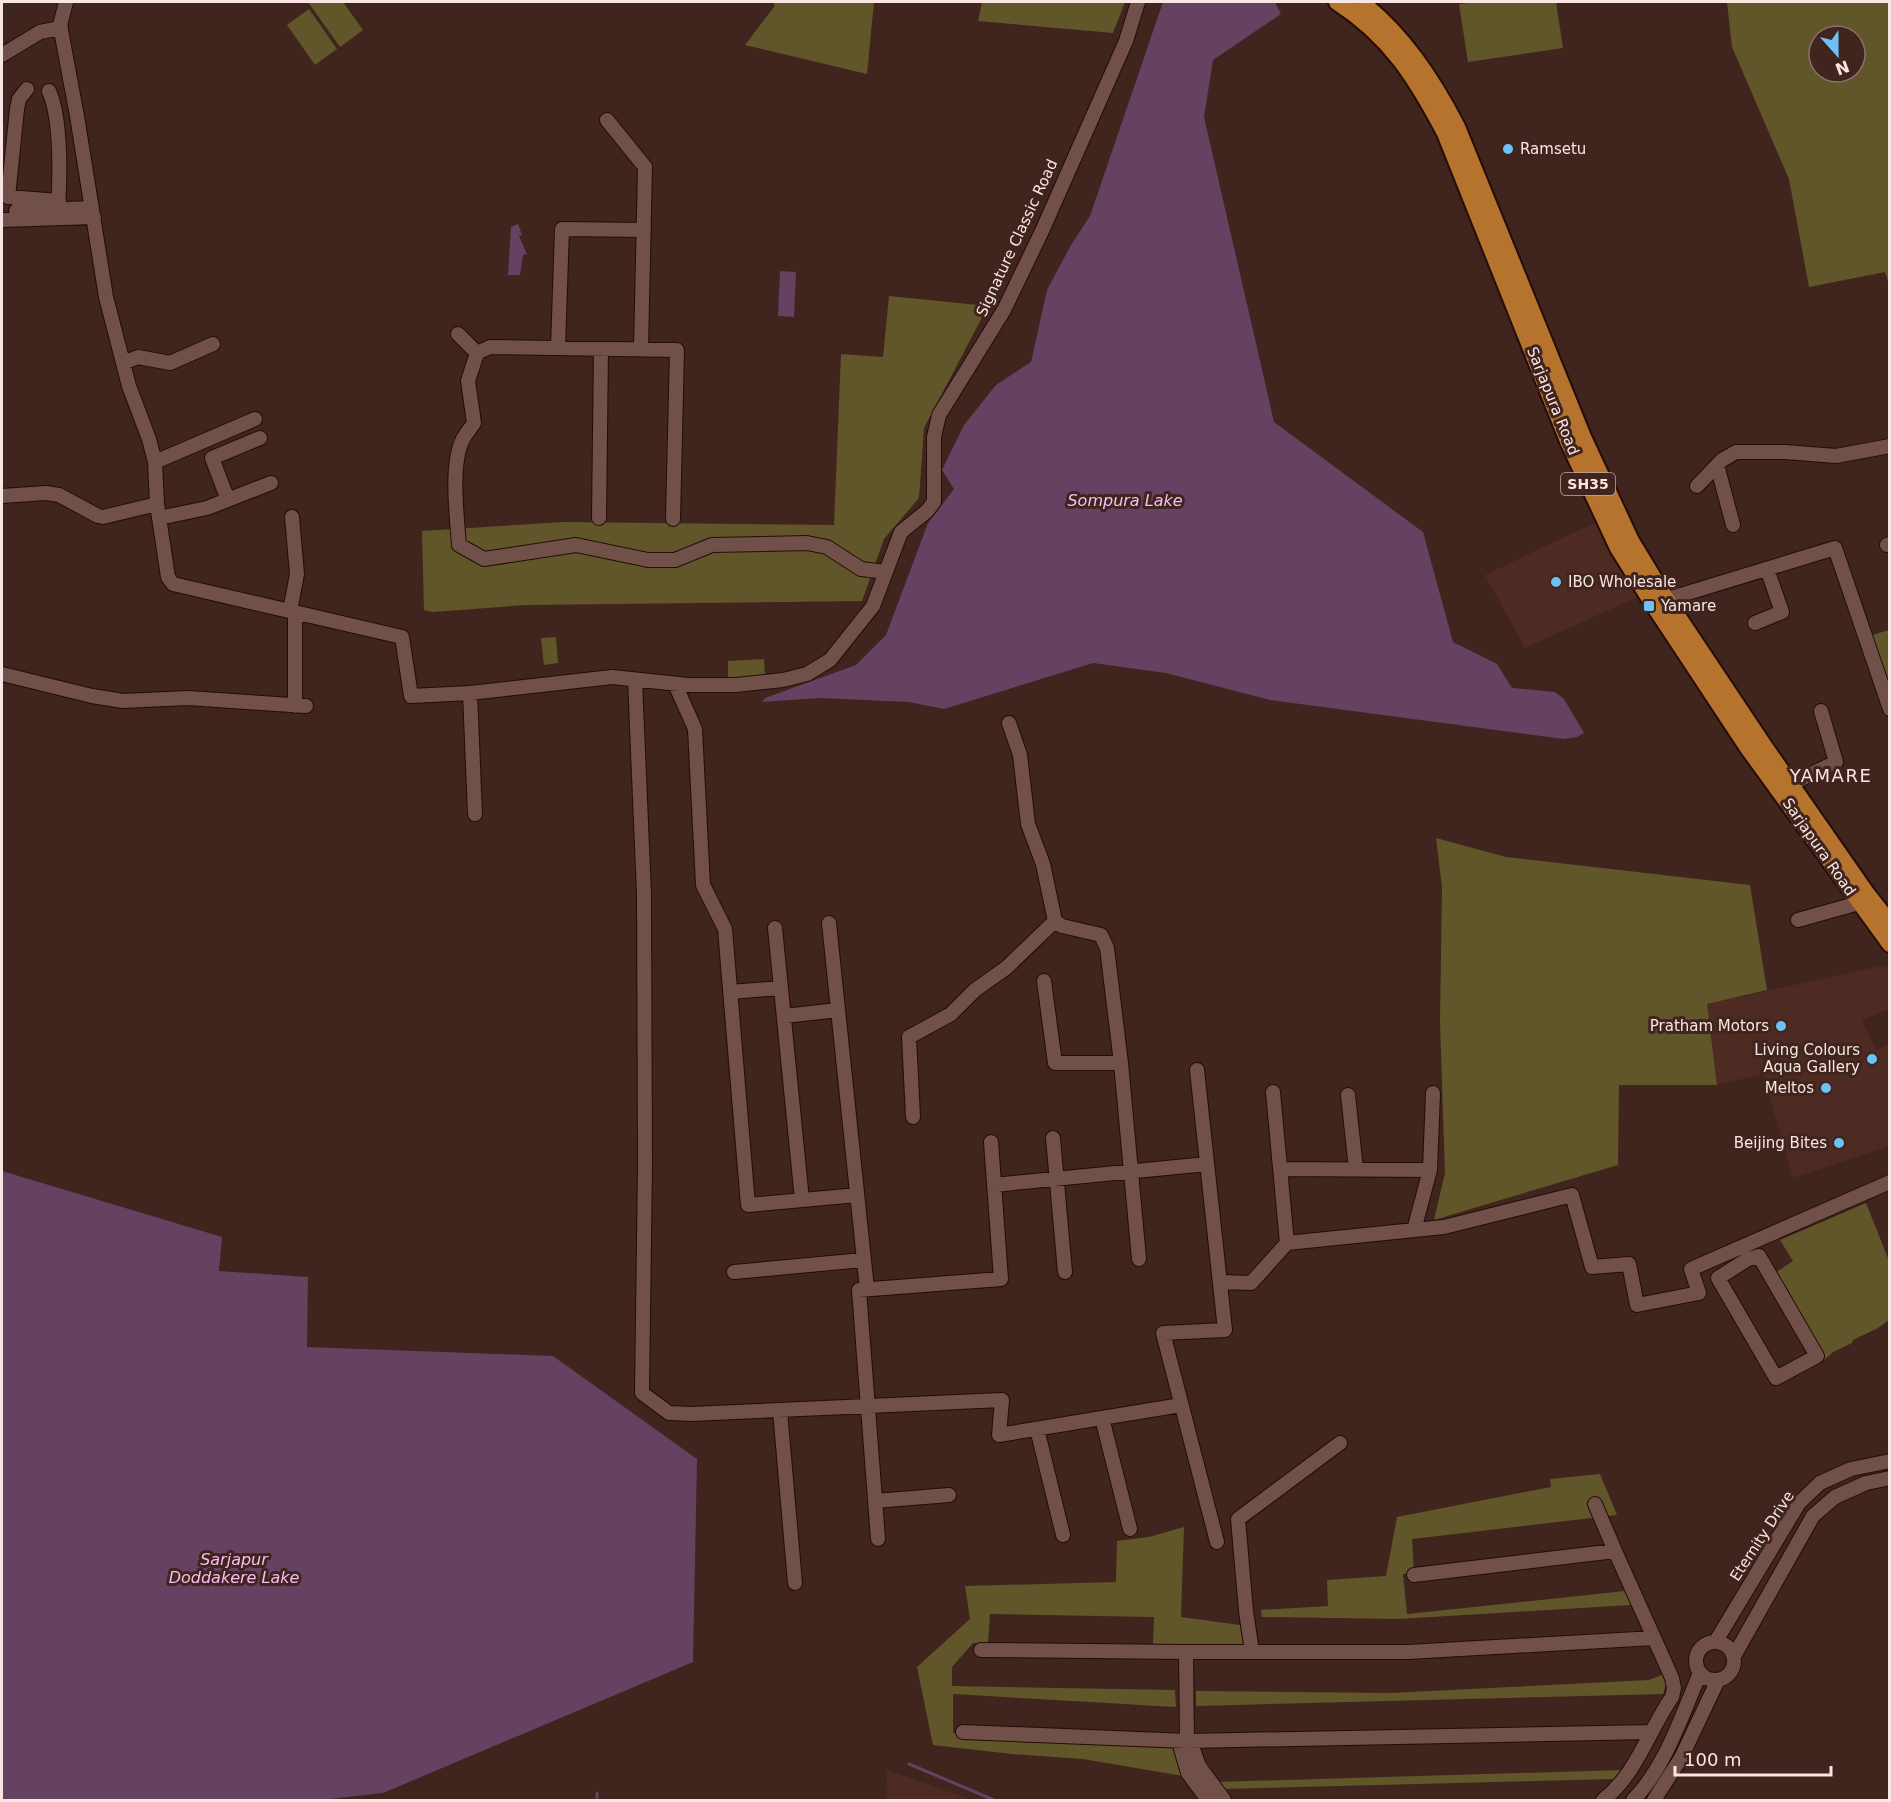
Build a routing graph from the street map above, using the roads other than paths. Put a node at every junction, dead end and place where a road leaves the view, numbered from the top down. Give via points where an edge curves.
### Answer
1 (66, 2) edge
2 (1138, 2) edge
3 (1337, 2) edge
4 (1361, 2) edge
5 (61, 28) junction
6 (2, 56) edge
7 (27, 89) dead end
8 (49, 91) dead end
9 (607, 120) dead end
10 (59, 205) junction
11 (2, 211) edge
12 (93, 212) junction
13 (2, 220) edge
14 (644, 230) junction
15 (1526, 317) junction
16 (458, 334) dead end
17 (213, 344) dead end
18 (558, 348) junction
19 (601, 349) junction
20 (641, 350) junction
21 (477, 353) junction
22 (123, 363) junction
23 (255, 419) dead end
24 (260, 438) dead end
25 (1890, 446) edge
26 (155, 462) junction
27 (1717, 465) junction
28 (271, 483) dead end
29 (1697, 486) dead end
30 (2, 496) edge
31 (228, 500) junction
32 (158, 511) junction
33 (291, 517) dead end
34 (599, 518) dead end
35 (673, 519) dead end
36 (1733, 525) dead end
37 (1767, 569) junction
38 (886, 573) junction
39 (1660, 602) junction
40 (292, 612) junction
41 (1755, 622) dead end
42 (2, 674) edge
43 (635, 680) junction
44 (675, 684) junction
45 (470, 693) junction
46 (1890, 709) edge
47 (1821, 711) dead end
48 (1009, 723) dead end
49 (1791, 784) junction
50 (475, 814) dead end
51 (1859, 903) junction
52 (1798, 920) dead end
53 (1055, 921) junction
54 (829, 922) dead end
55 (1890, 922) edge
56 (775, 928) dead end
57 (1890, 944) edge
58 (1044, 981) dead end
59 (781, 988) junction
60 (730, 992) junction
61 (838, 1010) junction
62 (784, 1016) junction
63 (1121, 1063) junction
64 (1197, 1070) dead end
65 (1274, 1092) dead end
66 (1433, 1093) dead end
67 (1348, 1095) dead end
68 (913, 1117) dead end
69 (1053, 1138) dead end
70 (990, 1142) dead end
71 (1207, 1164) junction
72 (1282, 1168) junction
73 (1356, 1169) junction
74 (1430, 1170) junction
75 (1131, 1172) junction
76 (1056, 1179) junction
77 (1890, 1182) edge
78 (994, 1185) junction
79 (857, 1195) junction
80 (802, 1200) junction
81 (1414, 1230) junction
82 (1287, 1243) junction
83 (1729, 1252) junction
84 (1138, 1259) dead end
85 (864, 1260) junction
86 (1737, 1266) junction
87 (734, 1272) dead end
88 (1065, 1272) dead end
89 (1220, 1282) junction
90 (867, 1289) junction
91 (1181, 1405) junction
92 (868, 1407) junction
93 (780, 1411) junction
94 (1102, 1418) junction
95 (1037, 1429) junction
96 (1340, 1443) dead end
97 (1890, 1461) edge
98 (1890, 1478) edge
99 (949, 1495) dead end
100 (875, 1501) junction
101 (1595, 1504) dead end
102 (1130, 1529) dead end
103 (1064, 1534) dead end
104 (878, 1539) dead end
105 (1217, 1542) dead end
106 (1615, 1551) junction
107 (1414, 1575) dead end
108 (795, 1583) dead end
109 (1654, 1638) junction
110 (1716, 1641) junction
111 (981, 1650) dead end
112 (1186, 1652) junction
113 (1252, 1652) junction
114 (1734, 1656) junction
115 (1700, 1673) junction
116 (1718, 1680) junction
117 (963, 1732) dead end
118 (1651, 1732) junction
119 (1187, 1742) junction
120 (1208, 1800) edge
121 (1224, 1800) edge
122 (1603, 1800) edge
123 (1633, 1800) edge
124 (1654, 1800) edge

1 - 5 street
2 - 38 street, Signature Classic Road via 1126,41 1004,310 939,415 934,437 934,502 901,532
3 - 15 main road, Sarjapura Road / SH35 via 1378,33 1426,98
4 - 15 main road, Sarjapura Road via 1391,28 1420,63 1457,127
5 - 6 street via 40,32
5 - 12 street
7 - 10 street via 16,109 8,197
8 - 10 street via 60,159
9 - 14 street via 645,167
10 - 11 street
10 - 12 street
12 - 13 street
12 - 22 street via 106,297
14 - 18 street via 562,229
14 - 20 street
15 - 39 main road, Sarjapura Road / SH35 via 1568,441 1618,548
16 - 21 street
17 - 22 street via 170,363 138,357
18 - 19 street
18 - 21 street via 490,347
19 - 20 street
19 - 34 street
20 - 35 street via 677,350
21 - 38 street via 468,381 474,423 463,439 457,459 456,510 459,545 484,559 576,545 648,560 675,560 712,544 807,543 827,547 861,569
22 - 26 street
23 - 26 street
24 - 31 street via 212,458
25 - 27 street via 1836,456 1736,452
26 - 32 street
27 - 29 street
27 - 36 street
28 - 31 street
30 - 32 street via 59,495 103,517
31 - 32 street via 207,508
32 - 40 street via 168,577 173,584
33 - 40 street via 297,574
37 - 39 street
37 - 41 street via 1782,612
37 - 46 street via 1835,548
38 - 44 street, Signature Classic Road via 873,606 830,660 807,674 736,685
39 - 49 main road, Sarjapura Road
39 - 51 main road, Sarjapura Road / SH35 via 1748,748
40 - 42 street via 301,706 188,698 123,701
40 - 45 street, Signature Classic Road via 402,637 411,696
43 - 44 street, Signature Classic Road
43 - 45 street, Signature Classic Road via 612,677
43 - 93 street via 644,894 642,1393 669,1413
44 - 60 street via 695,729 703,885 725,929
45 - 50 street
47 - 49 street via 1836,762
48 - 53 street via 1020,755 1028,824 1043,864
49 - 55 main road, Sarjapura Road
51 - 52 street
51 - 57 main road, Sarjapura Road / SH35
53 - 63 street via 1101,935 1107,948
53 - 68 street via 951,1014 909,1037
54 - 61 street
56 - 59 street
58 - 63 street via 1055,1064
59 - 60 street
59 - 62 street
60 - 80 street via 748,1205
61 - 62 street
61 - 79 street
62 - 80 street
63 - 75 street
64 - 71 street
65 - 72 street
66 - 74 street
67 - 73 street
69 - 76 street
70 - 78 street
71 - 75 street
71 - 89 street
72 - 73 street
72 - 82 street
73 - 74 street
74 - 81 street
75 - 76 street
75 - 84 street
76 - 78 street
76 - 88 street
77 - 83 street
78 - 90 street via 1000,1279
79 - 80 street
79 - 85 street
81 - 82 street
81 - 83 street via 1444,1227 1572,1195 1592,1267 1629,1264 1637,1305 1699,1293 1691,1269
82 - 89 street via 1251,1283
83 - 86 street
85 - 87 street
85 - 90 street
86 - 86 street via 1759,1256 1817,1356 1776,1378 1718,1278
89 - 91 street via 1225,1330 1163,1333
90 - 92 street via 859,1290
91 - 94 street
91 - 105 street
92 - 93 street
92 - 95 street via 1002,1400 999,1435
92 - 100 street
93 - 108 street
94 - 95 street
94 - 102 street
95 - 103 street
96 - 113 street via 1238,1519
97 - 110 street, Eternity Drive via 1851,1469 1820,1483 1799,1503
98 - 114 street via 1866,1483 1835,1497 1813,1516
99 - 100 street
100 - 104 street
101 - 106 street
106 - 107 street
106 - 109 street
109 - 113 street via 1408,1652
109 - 118 street via 1674,1688
110 - 114 street via 1727,1645
110 - 115 street, Eternity Drive via 1704,1645 1696,1655
111 - 112 street
112 - 113 street
112 - 119 street
114 - 116 street via 1730,1673
115 - 116 street
115 - 123 street, Eternity Drive via 1669,1746
116 - 124 street via 1681,1758
117 - 119 street
118 - 119 street
118 - 122 street via 1622,1782
119 - 120 street via 1181,1749 1185,1766
119 - 121 street

